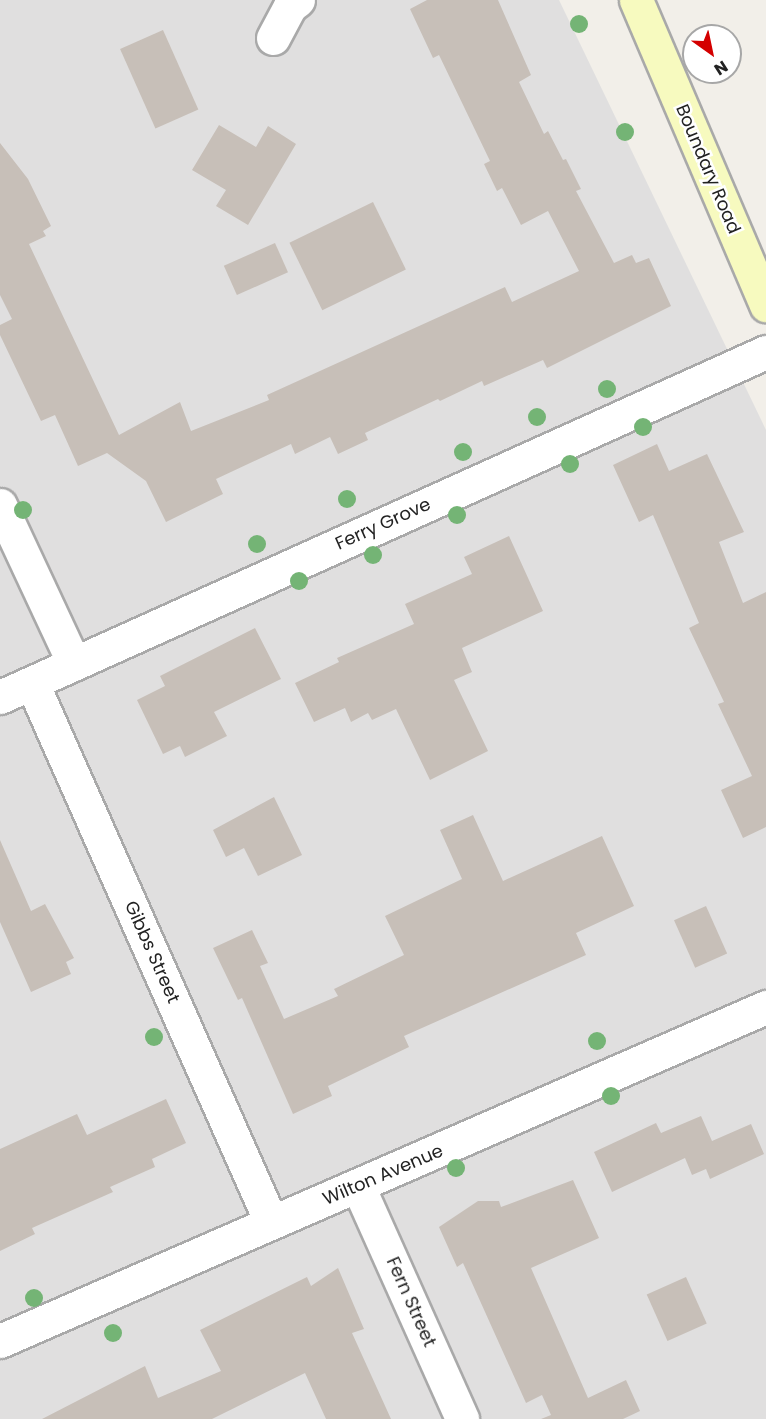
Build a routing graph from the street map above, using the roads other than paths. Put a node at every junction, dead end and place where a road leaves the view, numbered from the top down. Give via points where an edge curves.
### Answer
1 (298, 0) edge
2 (636, 0) edge
3 (273, 38) dead end
4 (766, 305) edge
5 (766, 352) edge
6 (0, 505) edge
7 (74, 664) junction
8 (32, 683) junction
9 (0, 697) edge
10 (766, 1007) edge
11 (358, 1186) junction
12 (271, 1222) junction
13 (0, 1341) edge
14 (462, 1419) edge

1 - 3 street via 290,6
2 - 4 main road, Boundary Road
5 - 7 street, Ferry Grove
6 - 7 street
7 - 8 street, Ferry Grove
8 - 9 street, Ferry Grove
8 - 12 street, Gibbs Street
10 - 11 street, Wilton Avenue
11 - 12 street, Wilton Avenue
11 - 14 street, Fern Street
12 - 13 street, Wilton Avenue

